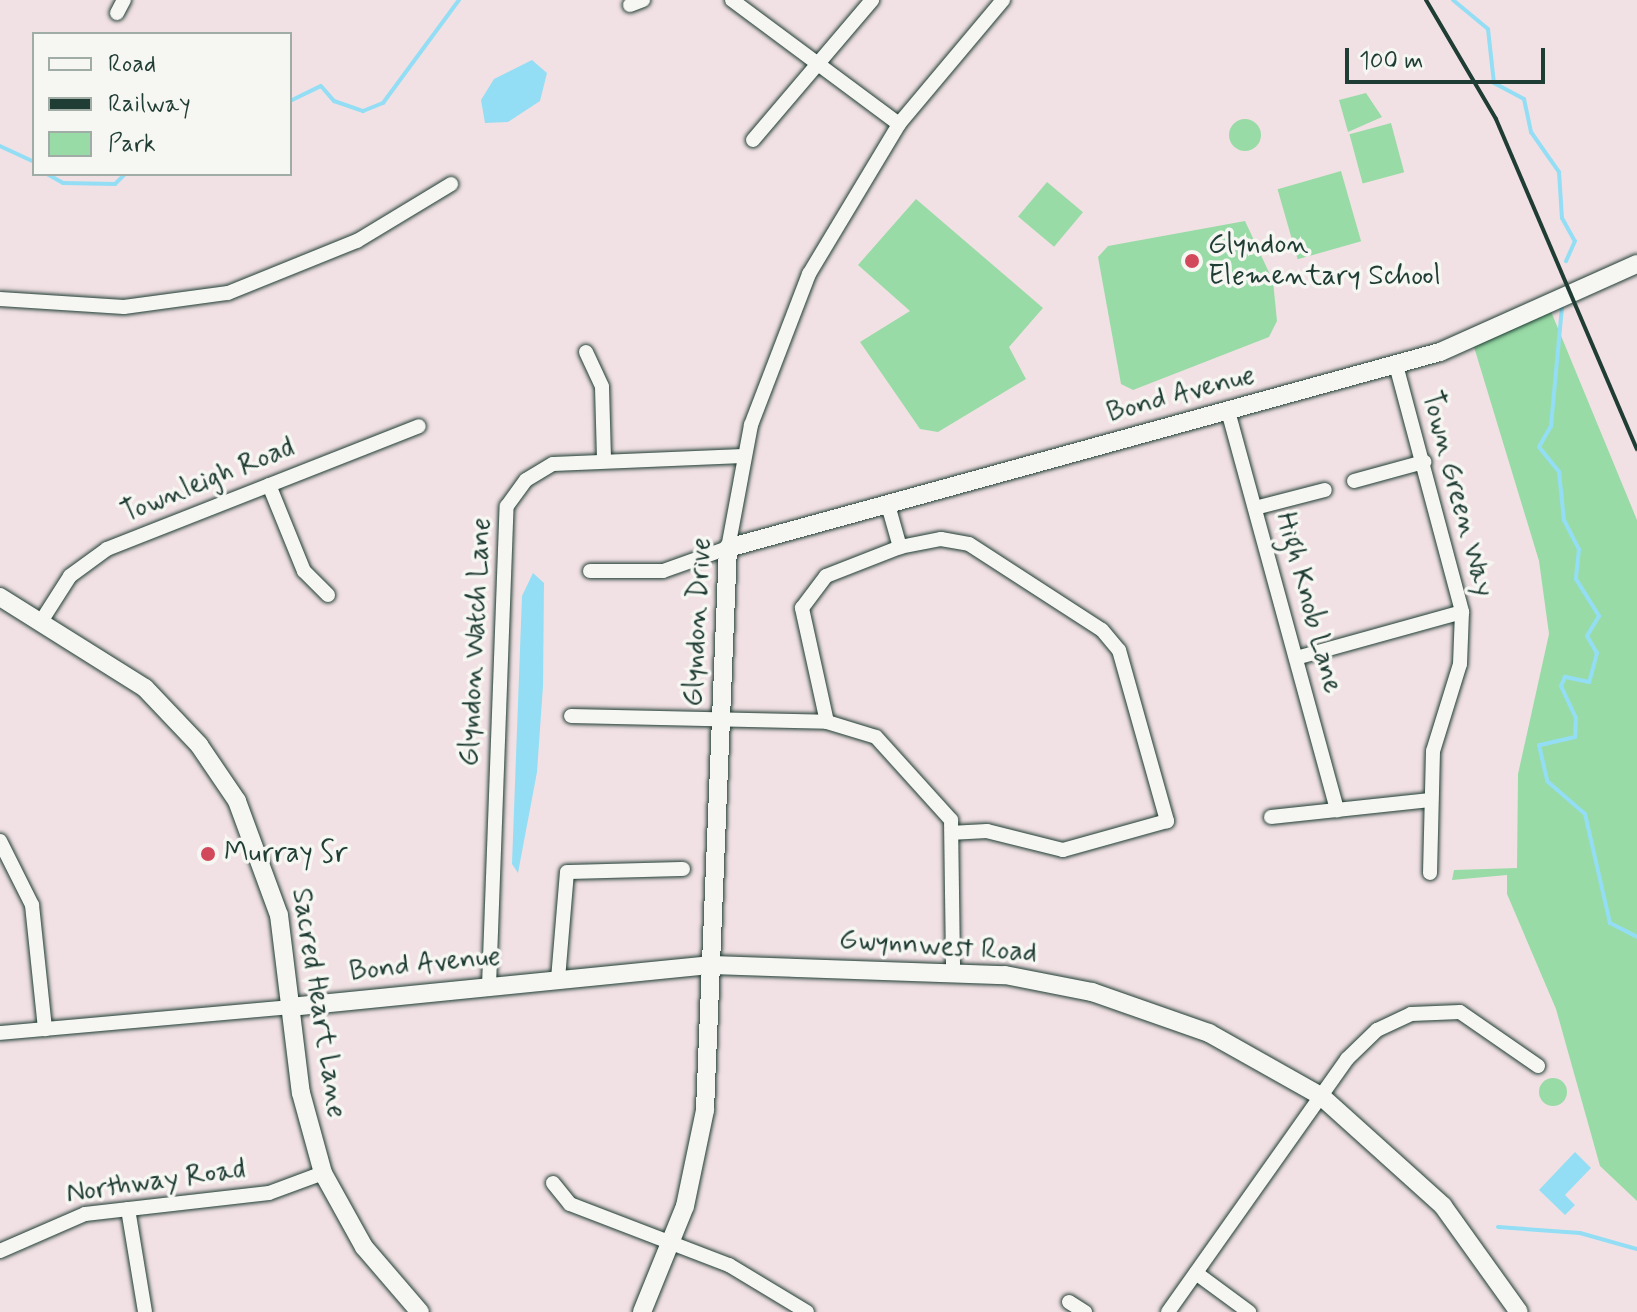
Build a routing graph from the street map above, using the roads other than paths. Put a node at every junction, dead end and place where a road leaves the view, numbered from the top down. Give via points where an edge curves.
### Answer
1 (732, 0) edge
2 (872, 0) edge
3 (1003, 0) edge
4 (817, 67) junction
5 (899, 124) junction
6 (753, 140) dead end
7 (451, 184) dead end
8 (1637, 264) edge
9 (0, 299) edge
10 (586, 352) dead end
11 (1396, 365) junction
12 (1228, 411) junction
13 (419, 426) dead end
14 (743, 456) junction
15 (604, 460) junction
16 (1424, 462) junction
17 (1354, 481) dead end
18 (269, 485) junction
19 (1325, 490) dead end
20 (888, 505) junction
21 (1255, 508) junction
22 (900, 547) junction
23 (728, 548) junction
24 (590, 571) dead end
25 (328, 595) dead end
26 (0, 597) edge
27 (1462, 612) junction
28 (42, 620) junction
29 (1296, 658) junction
30 (571, 716) dead end
31 (720, 720) junction
32 (827, 722) junction
33 (1430, 800) junction
34 (1337, 810) junction
35 (1271, 817) dead end
36 (954, 833) junction
37 (0, 841) edge
38 (683, 869) dead end
39 (1430, 873) dead end
40 (712, 965) junction
41 (953, 971) junction
42 (558, 979) junction
43 (489, 986) junction
44 (290, 1007) junction
45 (45, 1029) junction
46 (0, 1033) edge
47 (1538, 1066) dead end
48 (1321, 1096) junction
49 (323, 1173) junction
50 (553, 1183) dead end
51 (128, 1209) junction
52 (673, 1244) junction
53 (0, 1251) edge
54 (1196, 1273) junction
55 (1069, 1302) dead end
56 (145, 1312) edge
57 (420, 1312) edge
58 (642, 1312) edge
59 (807, 1312) edge
60 (1085, 1312) edge
61 (1168, 1312) edge
62 (1249, 1312) edge
63 (1519, 1312) edge

1 - 4 street
2 - 4 street
3 - 5 street, Glyndon Drive
4 - 5 street
4 - 6 street
5 - 14 street, Glyndon Drive via 809,274
7 - 9 street via 357,241 228,293 124,307
8 - 11 street, Bond Avenue via 1474,339
10 - 15 street via 602,387
11 - 12 street, Bond Avenue
11 - 16 street, Town Green Way
12 - 20 street, Bond Avenue
12 - 21 street, High Knob Lane
13 - 18 street, Townleigh Road
14 - 15 street, Glyndon Watch Lane
14 - 23 street, Glyndon Drive
15 - 43 street, Glyndon Watch Lane via 537,470 515,492 504,521
16 - 17 street
16 - 27 street, Town Green Way
18 - 25 street via 304,571
18 - 28 street, Townleigh Road via 107,549 70,576
19 - 21 street
20 - 22 street
20 - 23 street, Bond Avenue
21 - 29 street, High Knob Lane
22 - 32 street via 826,576 802,608
22 - 36 street via 941,539 969,544 1113,640 1167,821 1063,850 987,831
23 - 24 street via 663,571
23 - 31 street, Glyndon Drive
26 - 28 street, Sacred Heart Lane
27 - 29 street
27 - 33 street, Town Green Way via 1460,664 1436,734
28 - 44 street, Sacred Heart Lane via 145,688 215,767 272,886
29 - 34 street, High Knob Lane
30 - 31 street
31 - 32 street
31 - 40 street, Glyndon Drive
32 - 36 street via 854,726 887,745 945,809
33 - 34 street
33 - 39 street, Town Green Way
34 - 35 street
36 - 41 street
37 - 45 street via 32,905
38 - 42 street via 567,872
40 - 41 street, Gwynnwest Road
40 - 42 street, Bond Avenue
40 - 52 street, Glyndon Drive via 705,1110
41 - 48 street, Gwynnwest Road via 1054,983 1138,1005 1246,1051
42 - 43 street, Bond Avenue
43 - 44 street, Bond Avenue
44 - 45 street, Bond Avenue
44 - 49 street, Sacred Heart Lane via 301,1093
45 - 46 street, Bond Avenue
47 - 48 street via 1476,1018 1431,1010 1377,1030
48 - 54 street
48 - 63 street, Gwynnwest Road via 1443,1206
49 - 51 street, Northway Road via 269,1193
49 - 57 street, Sacred Heart Lane via 364,1247
50 - 52 street via 570,1204
51 - 53 street, Northway Road via 60,1221
51 - 56 street
52 - 58 street, Glyndon Drive
52 - 59 street via 750,1275
54 - 61 street
54 - 62 street
55 - 60 street

